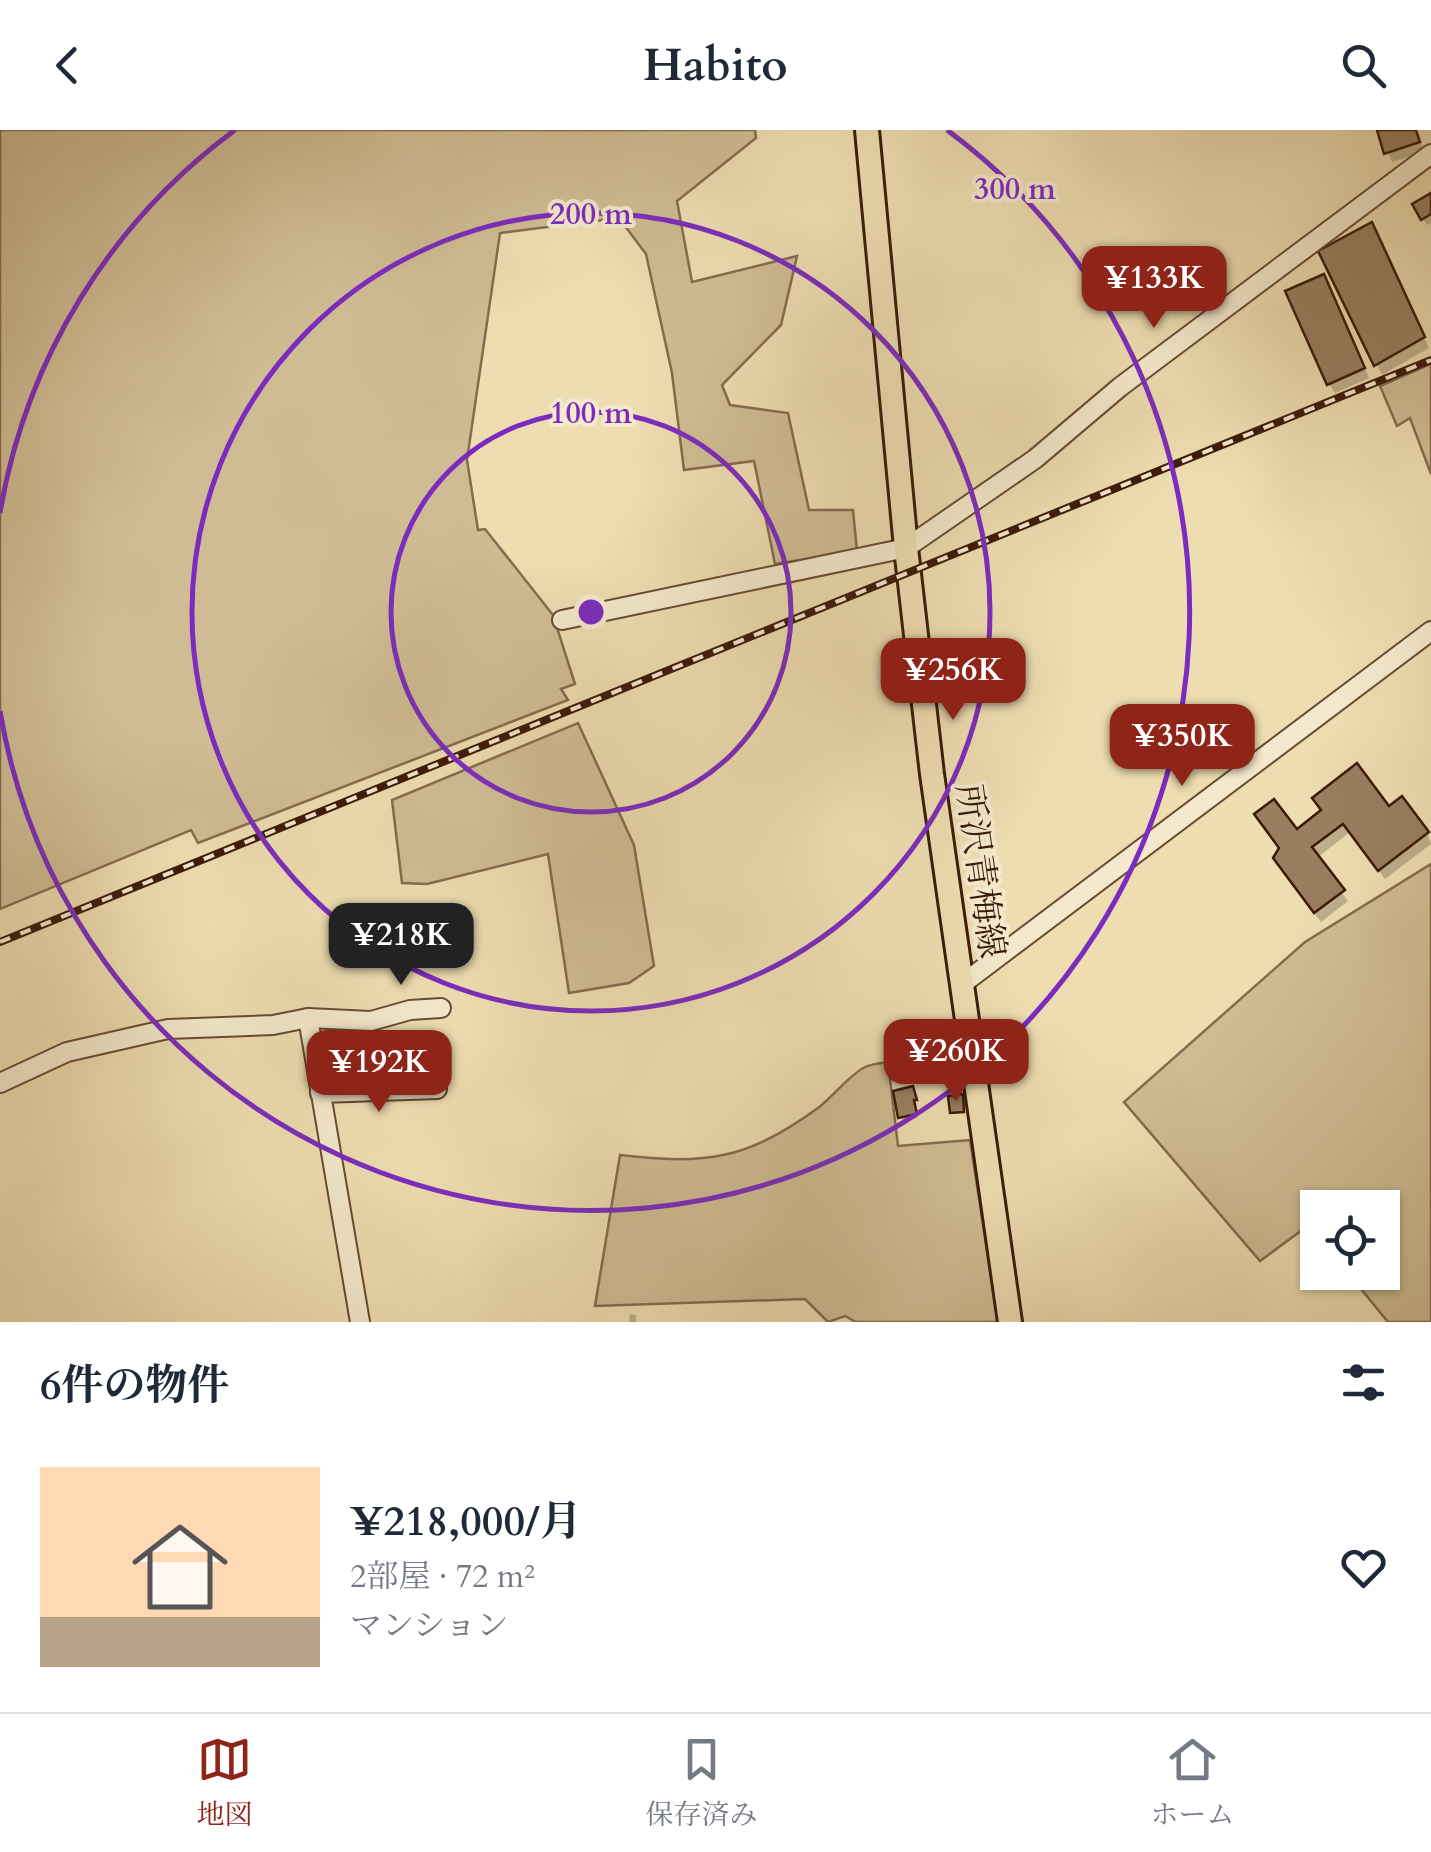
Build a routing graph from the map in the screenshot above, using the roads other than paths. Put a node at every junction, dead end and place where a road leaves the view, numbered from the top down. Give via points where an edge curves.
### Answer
1 (867, 130) edge
2 (1431, 154) edge
3 (906, 548) junction
4 (562, 620) dead end
5 (1431, 631) edge
6 (961, 985) junction
7 (441, 1008) dead end
8 (308, 1018) junction
9 (0, 1083) edge
10 (437, 1089) dead end
11 (320, 1093) junction
12 (360, 1322) edge
13 (1010, 1322) edge

1 - 3 main road, 所沢青梅線
2 - 3 street via 1120,387 1035,459
3 - 4 street
3 - 6 main road, 所沢青梅線
5 - 6 street
6 - 13 main road, 所沢青梅線
7 - 8 street via 371,1021
8 - 9 street via 168,1029 67,1052
8 - 11 street
10 - 11 street
11 - 12 street

